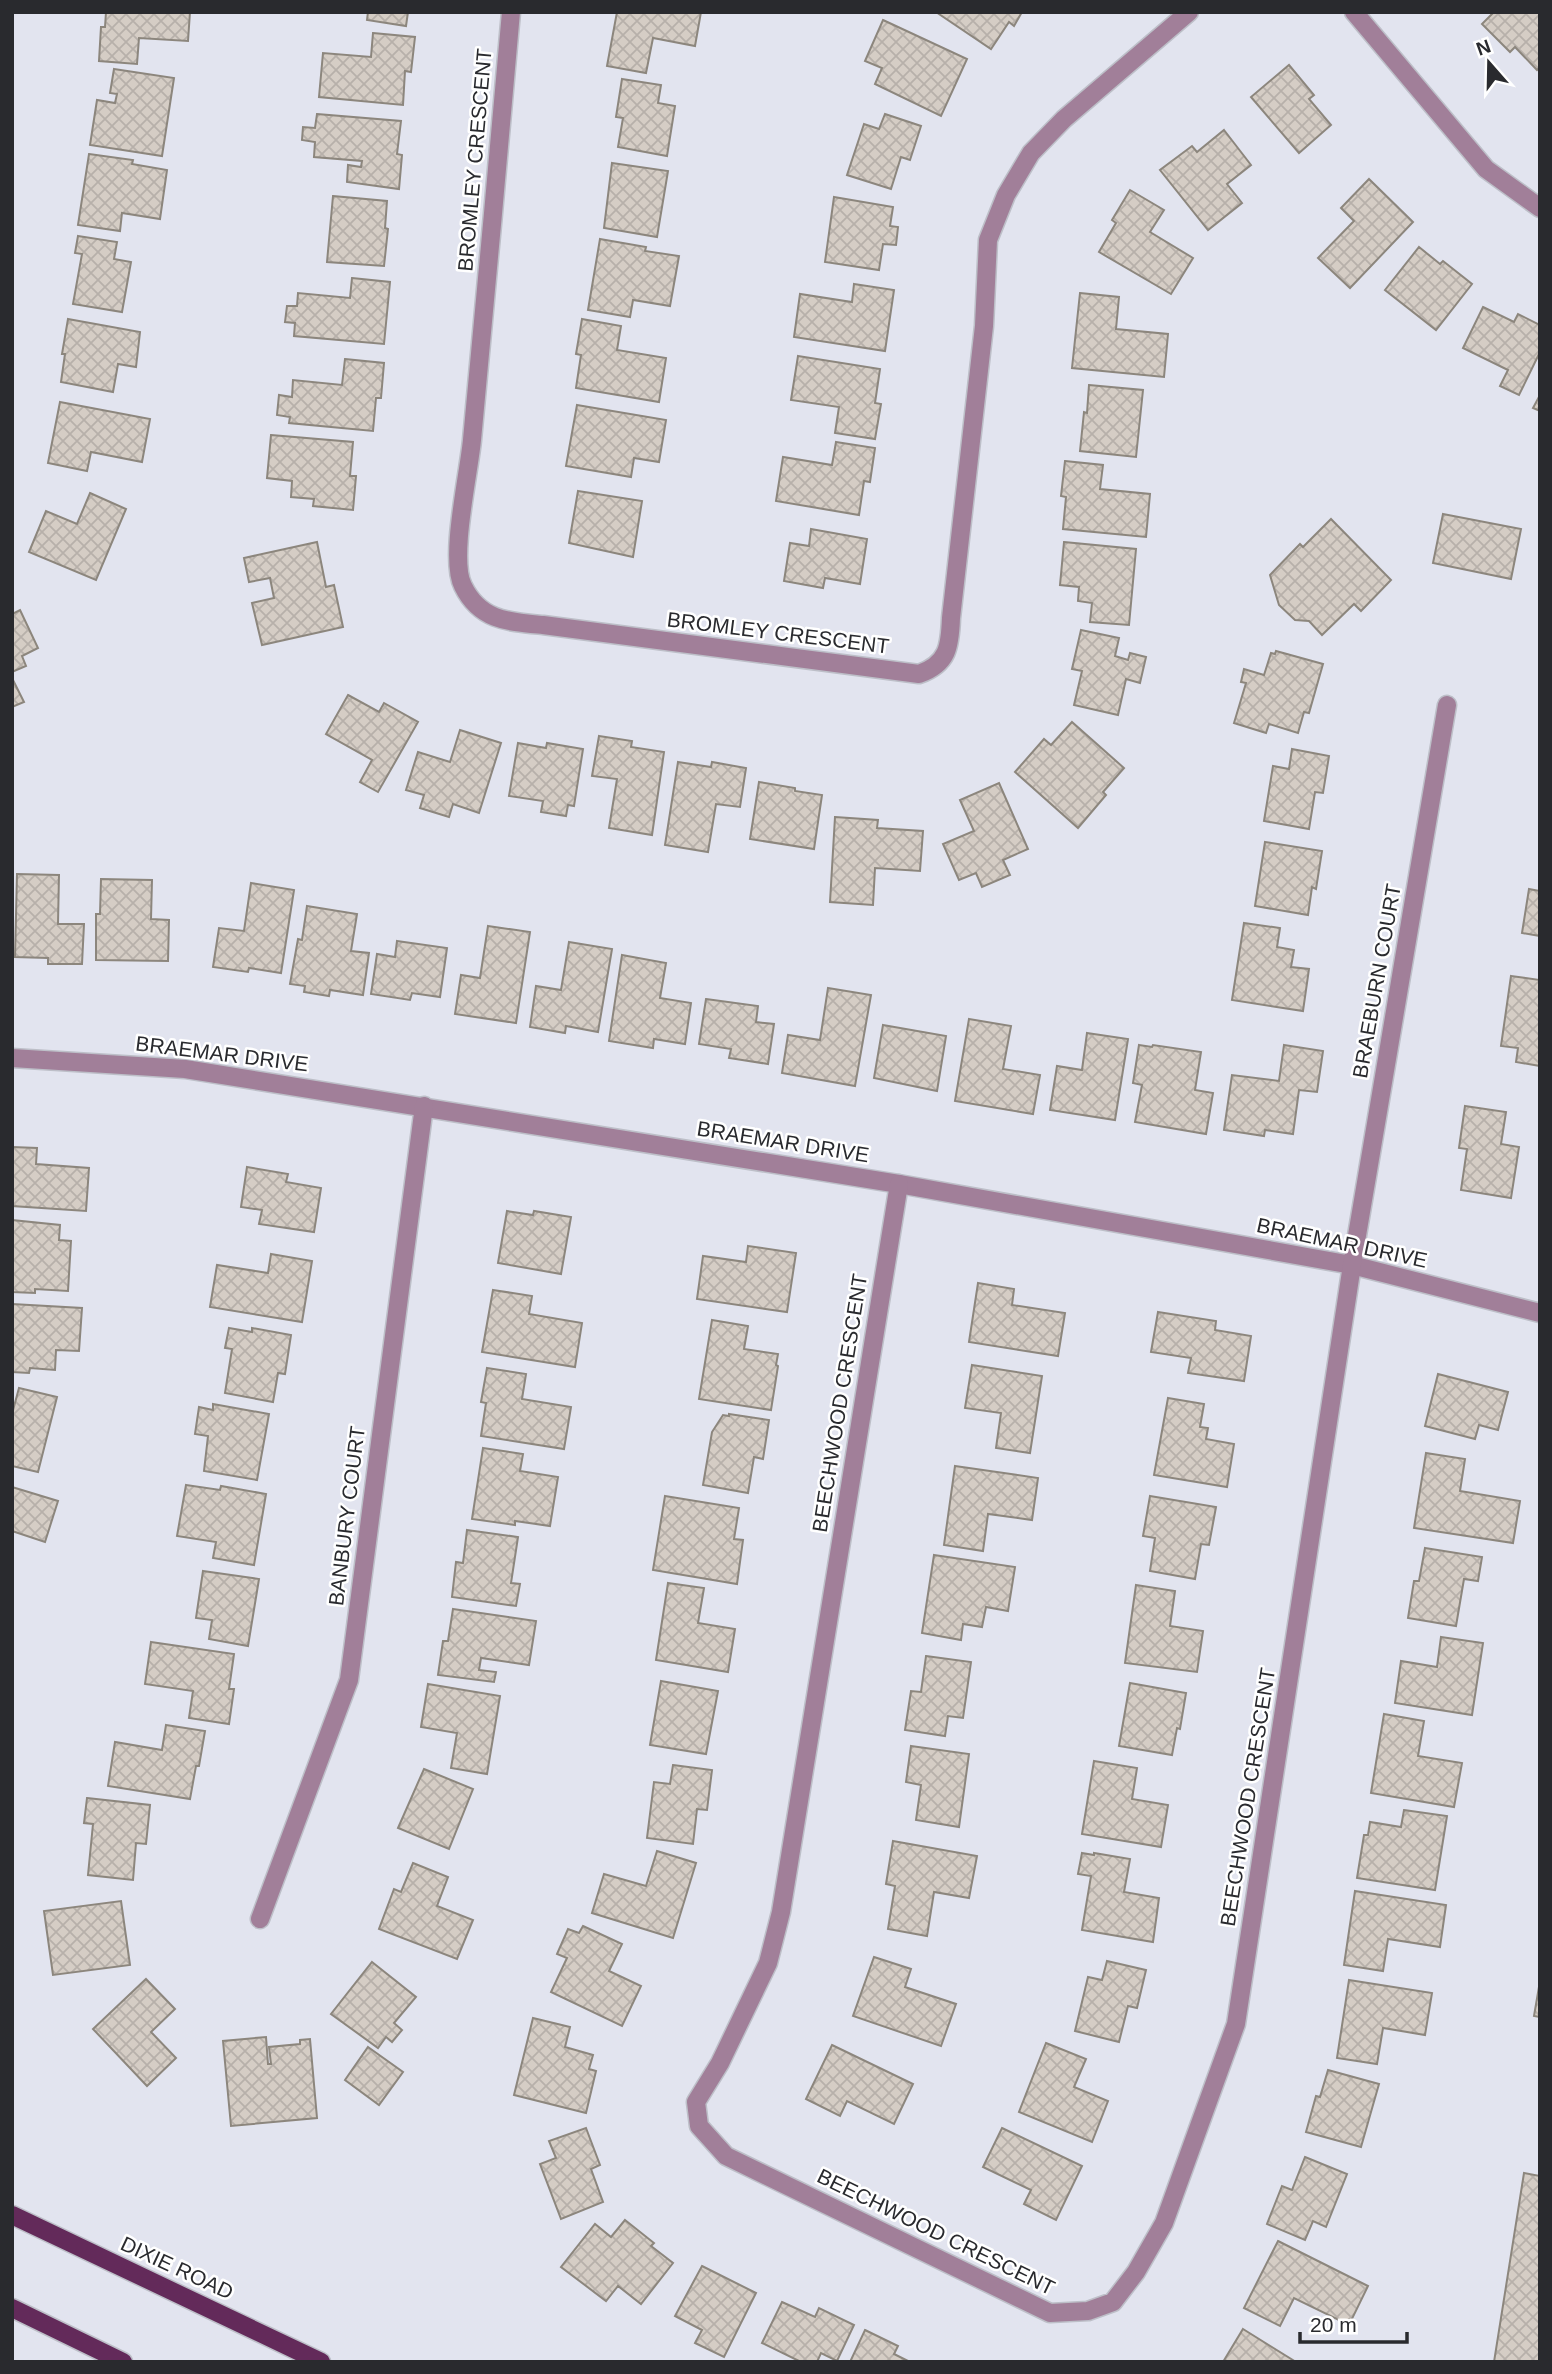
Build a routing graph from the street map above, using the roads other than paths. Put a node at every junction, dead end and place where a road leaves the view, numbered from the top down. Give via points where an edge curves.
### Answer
1 (512, 12) edge
2 (1189, 12) edge
3 (1354, 12) edge
4 (1540, 208) edge
5 (1447, 705) dead end
6 (12, 1058) edge
7 (424, 1106) junction
8 (899, 1184) junction
9 (1352, 1265) junction
10 (1540, 1313) edge
11 (260, 1919) dead end
12 (12, 2215) edge
13 (12, 2308) edge
14 (123, 2362) edge
15 (321, 2362) edge

1 - 2 street, BROMLEY CRESCENT via 457,556 461,584 474,604 503,622 919,674 934,669 950,647 984,326 988,240 1006,195 1031,153 1064,119
3 - 4 street via 1486,169
5 - 9 street, BRAEBURN COURT
6 - 7 street, BRAEMAR DRIVE via 186,1069
7 - 8 street, BRAEMAR DRIVE
7 - 11 street, BANBURY COURT via 349,1680
8 - 9 street, BRAEMAR DRIVE
8 - 9 street, BEECHWOOD CRESCENT via 781,1912 768,1963 696,2102 699,2126 726,2156 1050,2313 1088,2311 1113,2302 1136,2272 1164,2223 1236,2024
9 - 10 street, BRAEMAR DRIVE
12 - 15 main road, DIXIE ROAD
13 - 14 main road

